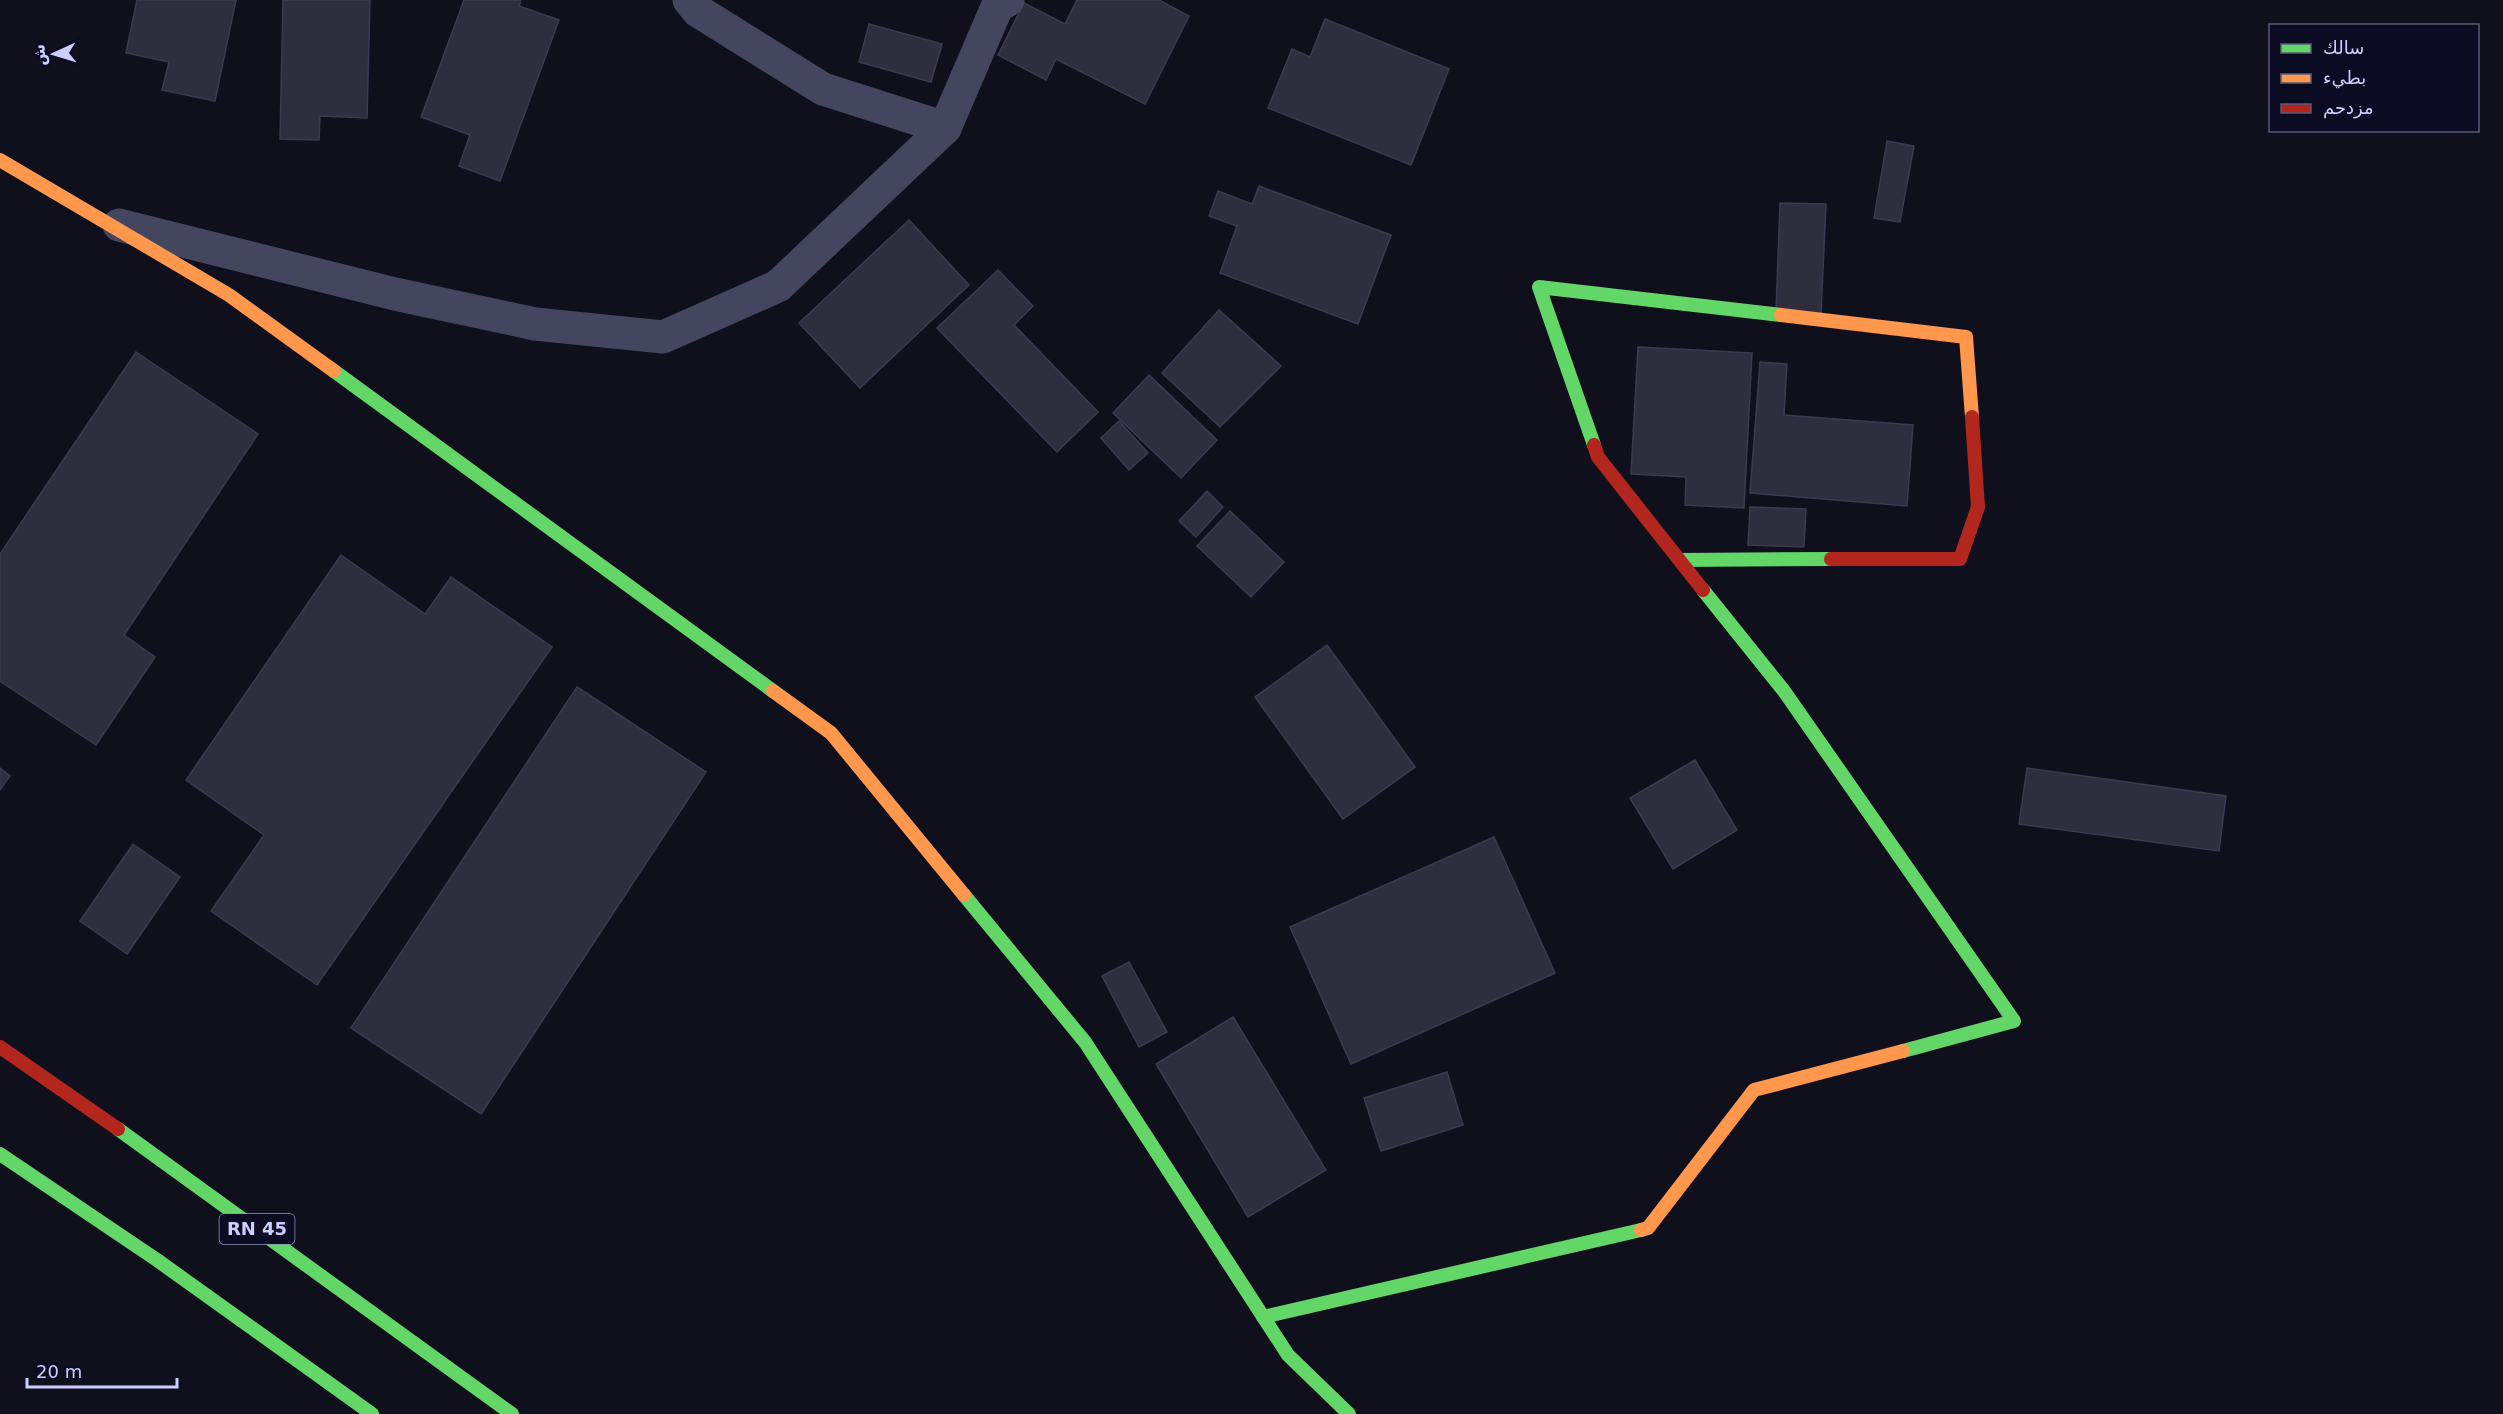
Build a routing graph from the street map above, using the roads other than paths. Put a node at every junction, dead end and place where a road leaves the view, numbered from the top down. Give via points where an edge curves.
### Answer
1 (689, 0) edge
2 (1008, 0) edge
3 (945, 128) junction
4 (0, 160) edge
5 (106, 222) junction
6 (1680, 560) junction
7 (0, 1047) edge
8 (0, 1154) edge
9 (1263, 1317) junction
10 (372, 1414) edge
11 (512, 1414) edge
12 (1349, 1414) edge

1 - 3 street via 698,11 823,89
2 - 3 street via 998,7
3 - 5 street via 778,286 663,337 535,324 395,294
4 - 5 main road
5 - 9 main road via 229,295 831,732 1085,1042
6 - 6 main road via 1598,457 1539,286 1966,337 1978,507 1960,559
6 - 9 main road via 1784,691 2014,1020 1754,1089 1648,1228
7 - 11 main road, RN 45
8 - 10 main road via 158,1260
9 - 12 main road via 1288,1354

